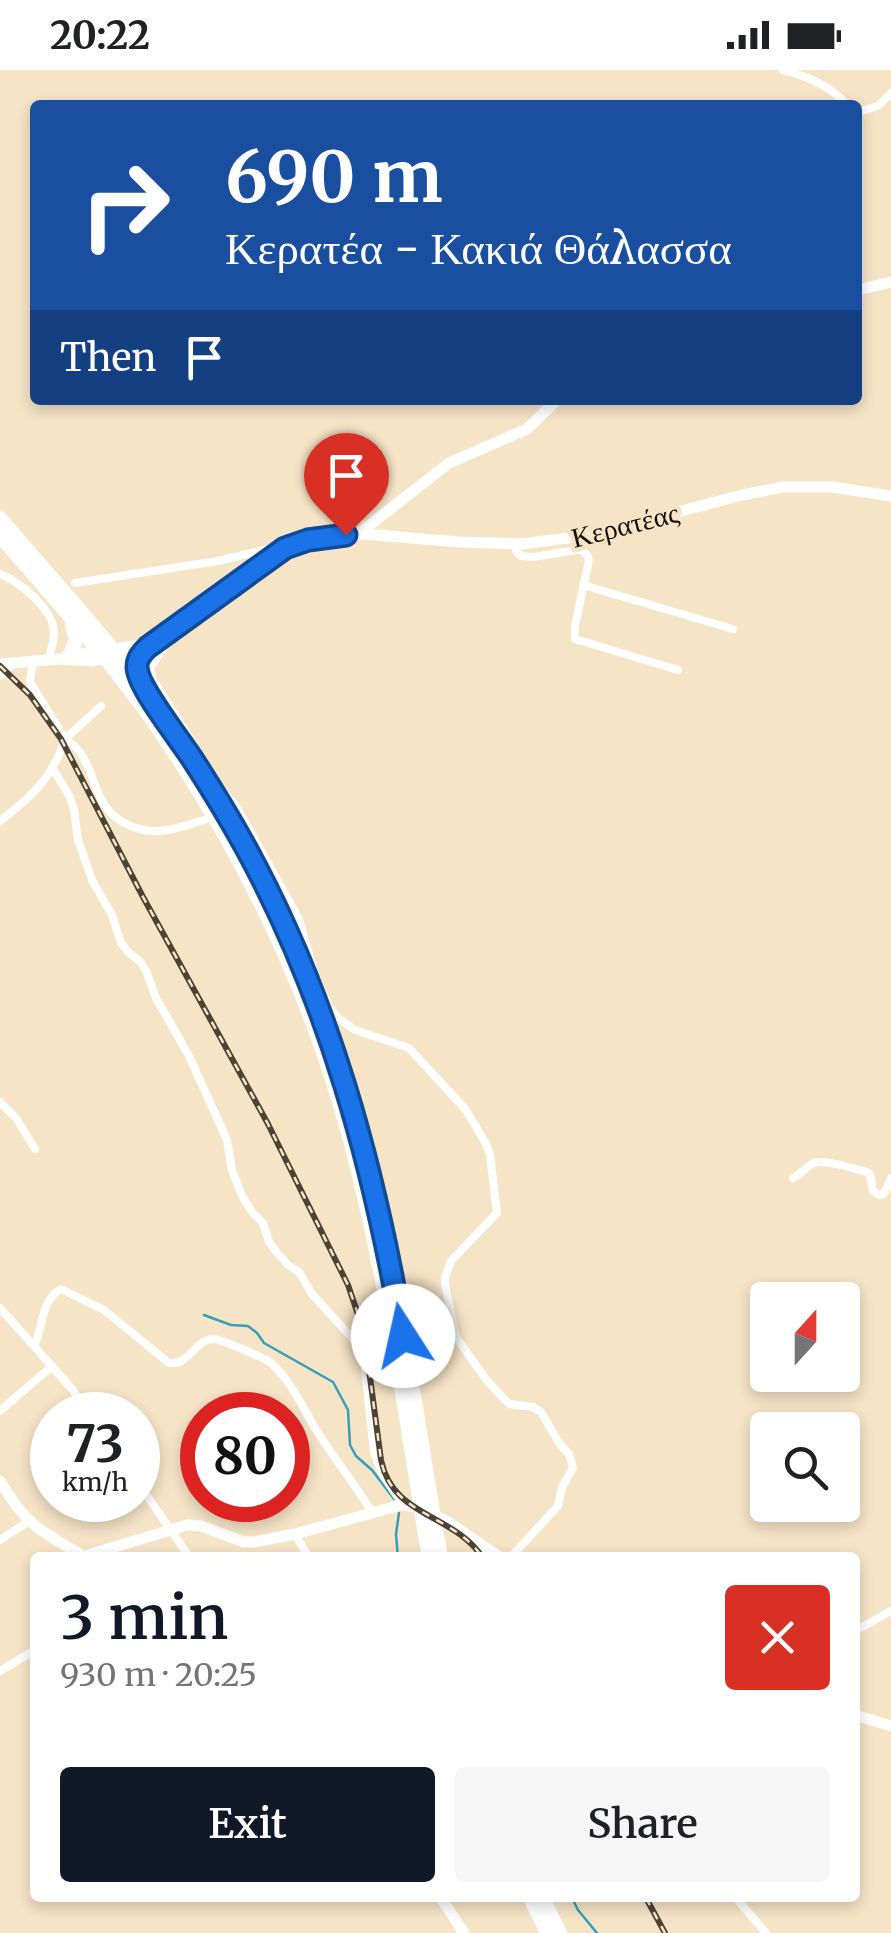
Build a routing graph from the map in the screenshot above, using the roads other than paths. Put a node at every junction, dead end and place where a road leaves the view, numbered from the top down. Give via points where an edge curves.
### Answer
1 (783, 70) edge
2 (891, 93) edge
3 (842, 100) edge
4 (862, 111) edge
5 (891, 282) edge
6 (862, 289) edge
7 (551, 405) edge
8 (891, 496) edge
9 (0, 518) edge
10 (357, 534) junction
11 (0, 536) edge
12 (514, 544) junction
13 (285, 548) junction
14 (0, 574) edge
15 (75, 583) dead end
16 (584, 585) junction
17 (67, 614) junction
18 (733, 628) dead end
19 (154, 643) junction
20 (108, 654) junction
21 (59, 658) junction
22 (33, 661) junction
23 (16, 663) junction
24 (0, 664) edge
25 (678, 670) dead end
26 (0, 676) edge
27 (146, 690) junction
28 (100, 706) dead end
29 (64, 739) junction
30 (54, 770) junction
31 (214, 817) junction
32 (0, 821) edge
33 (1, 1106) edge
34 (36, 1148) dead end
35 (793, 1178) dead end
36 (891, 1178) edge
37 (0, 1308) edge
38 (34, 1346) junction
39 (52, 1366) junction
40 (72, 1392) edge
41 (0, 1411) edge
42 (0, 1481) edge
43 (416, 1499) junction
44 (372, 1512) junction
45 (160, 1515) edge
46 (431, 1521) junction
47 (28, 1522) junction
48 (170, 1530) junction
49 (295, 1534) junction
50 (0, 1540) edge
51 (77, 1552) edge
52 (102, 1552) edge
53 (186, 1552) edge
54 (306, 1552) edge
55 (429, 1552) edge
56 (439, 1552) edge
57 (491, 1552) edge
58 (516, 1552) edge
59 (891, 1611) edge
60 (860, 1627) edge
61 (30, 1653) edge
62 (0, 1671) edge
63 (860, 1717) edge
64 (891, 1726) edge
65 (444, 1902) edge
66 (532, 1902) edge
67 (545, 1902) edge
68 (739, 1902) edge
69 (464, 1933) edge
70 (547, 1933) edge
71 (560, 1933) edge
72 (766, 1933) edge

1 - 3 street via 822,84
2 - 4 street
5 - 6 main road
7 - 10 main road via 527,429 449,463
8 - 12 main road, Κερατέας via 784,487 590,536
9 - 20 highway
10 - 12 main road, Κερατέας
10 - 13 main road, Κερατέας
11 - 17 highway
12 - 16 street via 526,557 585,552
13 - 15 street
13 - 19 main road
14 - 21 street via 26,588 47,615 55,633 49,651
16 - 18 street
16 - 25 street via 575,639
17 - 20 highway
17 - 21 highway via 75,646
19 - 20 main road
19 - 27 highway via 138,659
19 - 58 street via 163,648 150,668 152,680 236,806 299,920 329,1007 354,1030 416,1054 466,1110 486,1144 497,1213 447,1269 456,1337 504,1400 542,1412 573,1468 558,1506
20 - 21 main road
20 - 27 highway
20 - 31 highway
21 - 22 main road
22 - 23 main road
22 - 29 street via 30,682
23 - 24 main road
23 - 26 street
27 - 43 highway via 245,848 302,964 334,1050 385,1236
28 - 29 street
29 - 30 street
29 - 31 street via 126,825 167,831
30 - 32 street
30 - 43 street via 70,798 92,880 189,1056 227,1140 242,1196 275,1250 363,1350 374,1452 382,1474
31 - 43 highway via 290,968 348,1130 383,1284
33 - 34 street
35 - 36 street via 820,1162 867,1172 879,1195
37 - 38 street
38 - 39 street
38 - 44 street via 47,1302 63,1289 104,1310 171,1364 214,1339 265,1359 298,1397
39 - 40 street
39 - 41 street
42 - 47 main road
43 - 44 main road
43 - 46 highway
44 - 49 main road
45 - 48 street
46 - 55 highway
46 - 56 highway
46 - 57 main road via 452,1523
47 - 50 street
47 - 51 main road
48 - 49 main road via 194,1524 249,1542
48 - 52 main road
48 - 53 street
49 - 54 street
59 - 60 street
61 - 62 street
63 - 64 main road
65 - 69 main road
66 - 70 highway
67 - 71 highway
68 - 72 street

